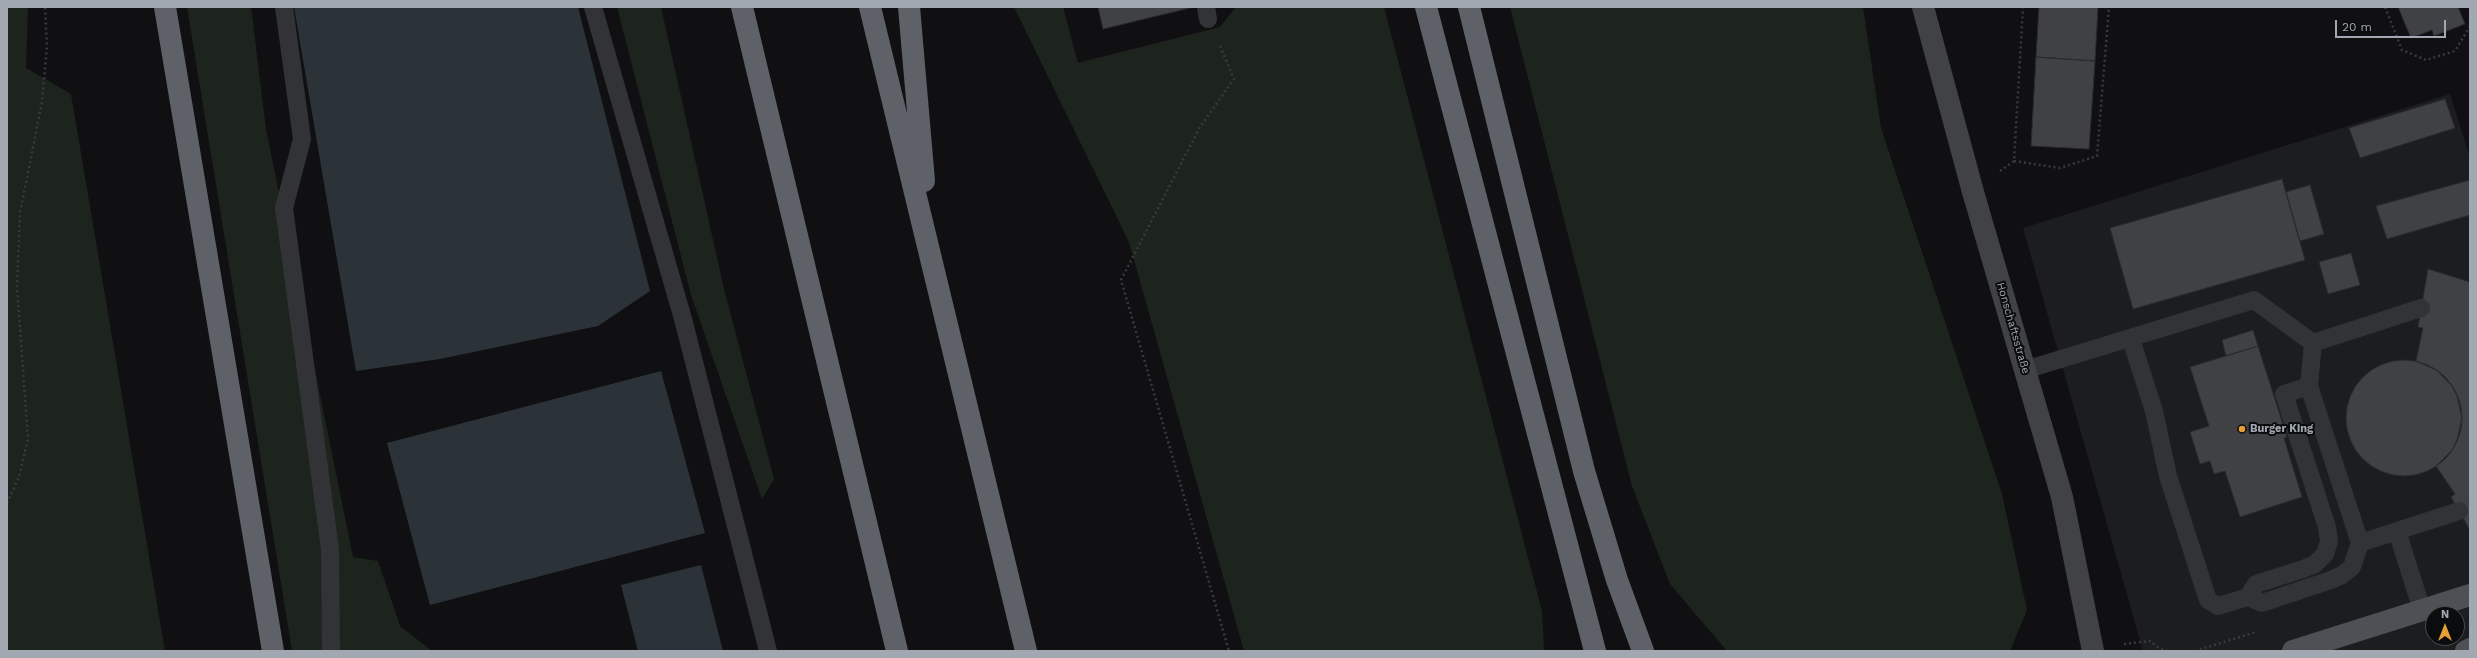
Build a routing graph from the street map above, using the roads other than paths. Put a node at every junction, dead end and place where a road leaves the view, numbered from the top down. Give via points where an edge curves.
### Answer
1 (165, 7) edge
2 (284, 7) edge
3 (593, 7) edge
4 (742, 7) edge
5 (870, 7) edge
6 (909, 7) edge
7 (1426, 7) edge
8 (1468, 7) edge
9 (1923, 7) edge
10 (929, 250) junction
11 (2421, 308) dead end
12 (2131, 339) junction
13 (2313, 343) junction
14 (2025, 370) junction
15 (2309, 386) junction
16 (2459, 511) dead end
17 (2397, 531) junction
18 (2360, 543) junction
19 (2248, 596) junction
20 (2470, 596) edge
21 (2422, 610) junction
22 (2470, 650) edge
23 (273, 651) edge
24 (331, 651) edge
25 (768, 651) edge
26 (897, 651) edge
27 (1026, 651) edge
28 (1595, 651) edge
29 (1643, 651) edge
30 (2093, 651) edge
31 (2293, 651) edge
32 (2466, 651) edge

1 - 23 highway
2 - 24 lane via 302,139 284,208 330,549
3 - 25 lane via 683,319
4 - 26 highway
5 - 10 highway
6 - 10 highway
7 - 28 highway
8 - 29 highway via 1584,471 1617,580
9 - 14 street, Honschaftsstraße
10 - 27 highway
11 - 13 lane
12 - 13 lane via 2254,300
12 - 14 lane
12 - 19 lane via 2154,410 2168,476 2208,600 2218,606
13 - 15 lane
14 - 30 street, Honschaftsstraße via 2062,497
15 - 18 lane
15 - 19 lane via 2284,394 2327,527 2329,541 2325,554 2315,564 2256,584
16 - 17 lane
17 - 18 lane
17 - 21 lane
18 - 19 lane via 2352,567 2342,575 2262,603
20 - 21 main road
21 - 31 main road
22 - 32 main road

